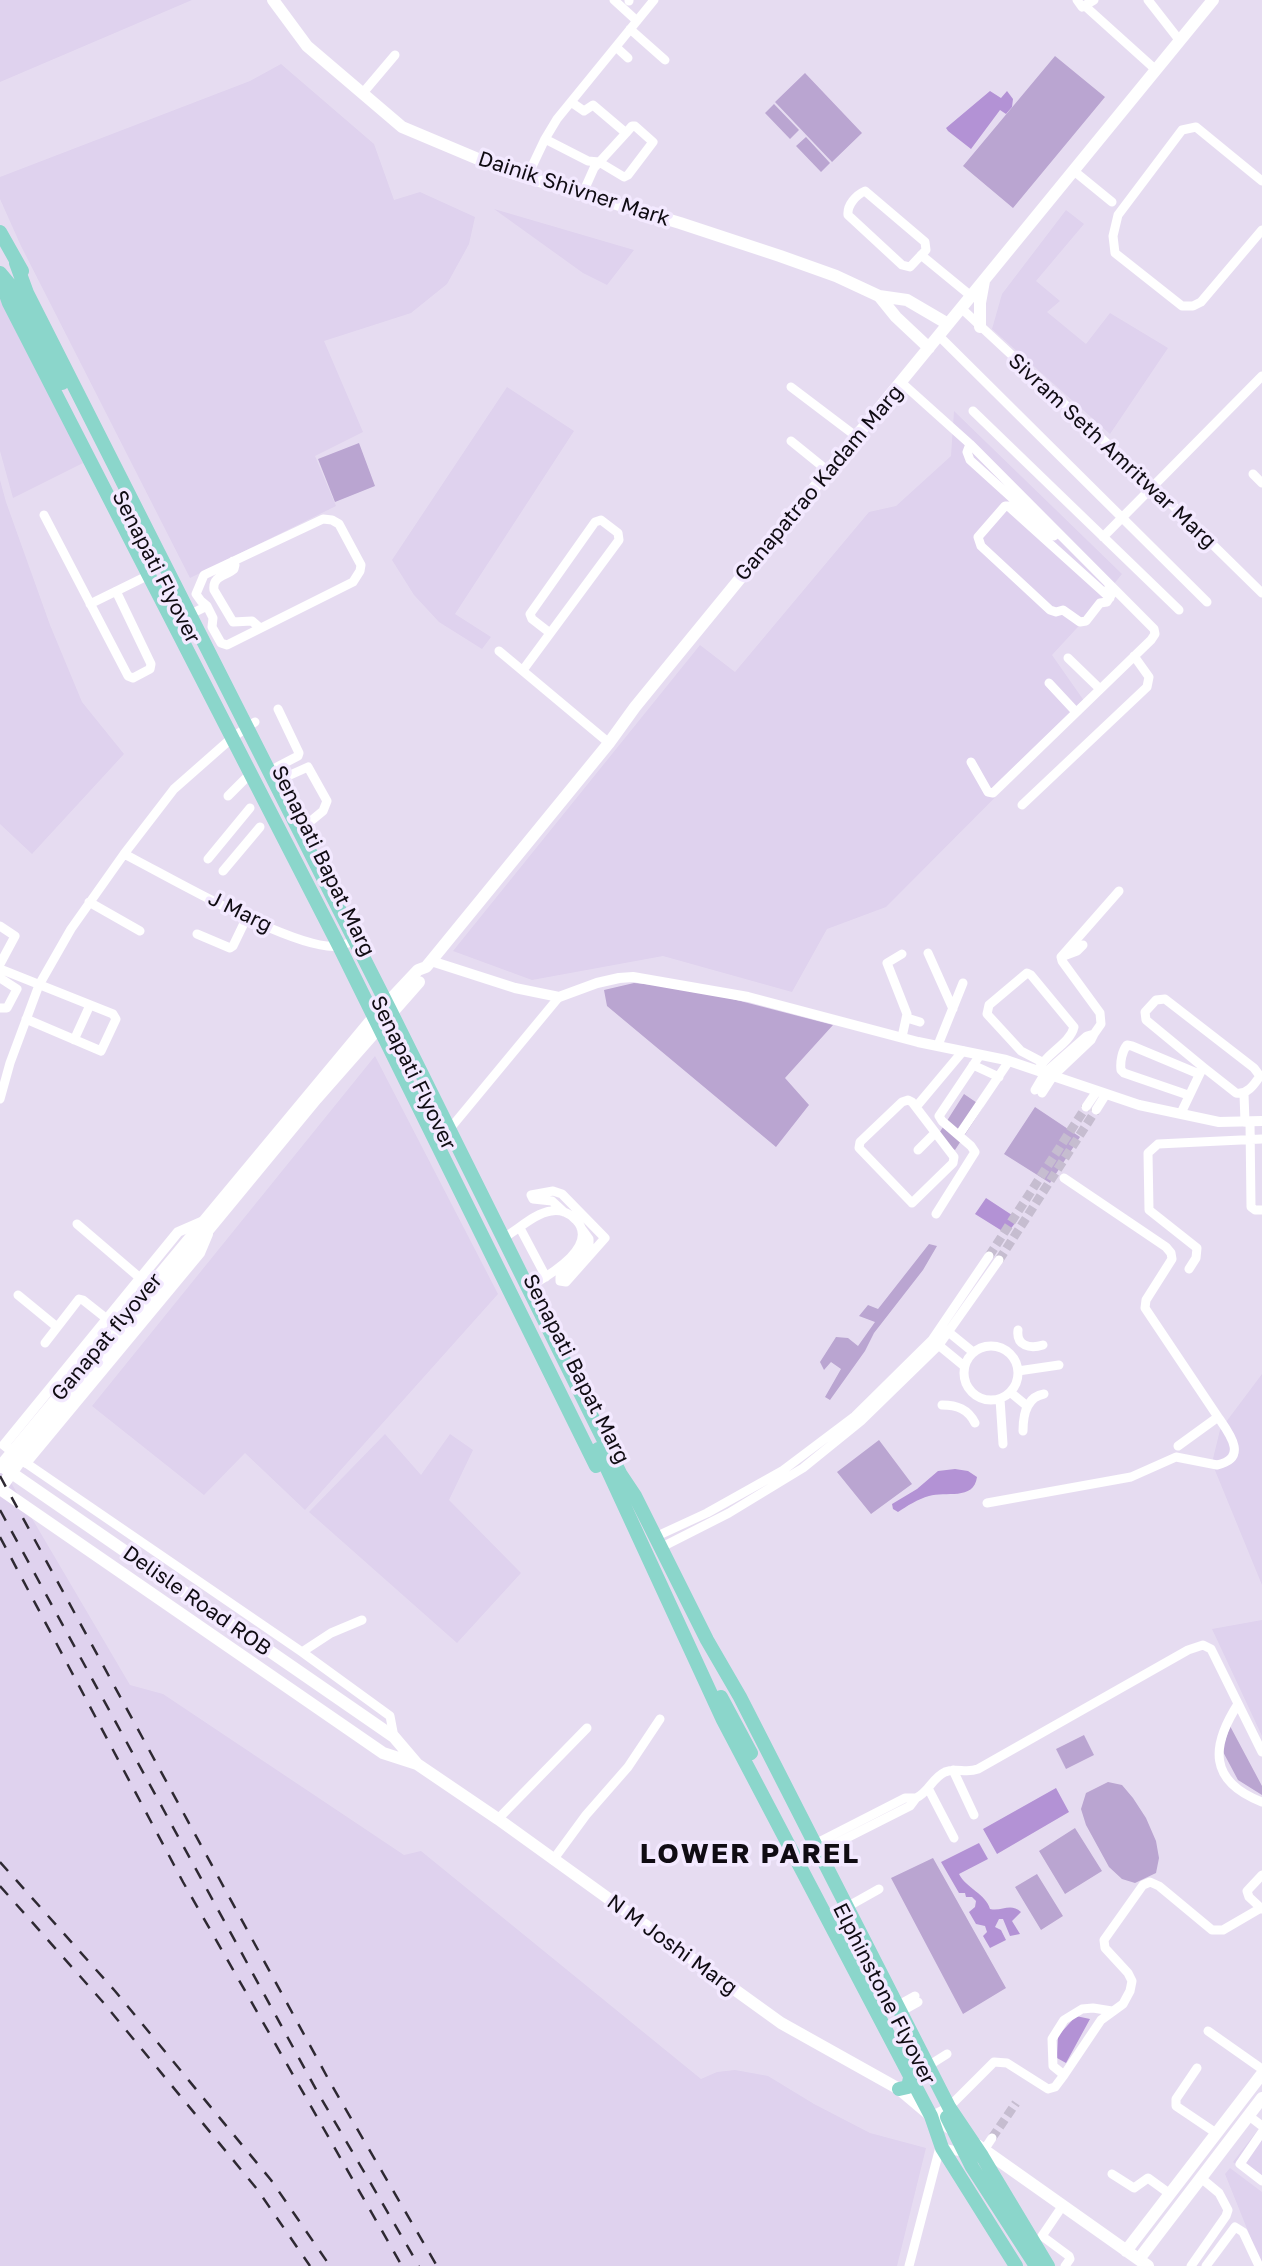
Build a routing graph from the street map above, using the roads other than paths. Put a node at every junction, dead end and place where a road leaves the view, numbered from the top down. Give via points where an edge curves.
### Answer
1 (273, 0) edge
2 (614, 0) edge
3 (654, 0) edge
4 (1094, 0) edge
5 (1148, 0) edge
6 (1213, 0) edge
7 (631, 2) edge
8 (1081, 3) edge
9 (644, 12) junction
10 (637, 21) junction
11 (630, 29) junction
12 (1180, 41) junction
13 (615, 47) junction
14 (396, 55) dead end
15 (628, 58) dead end
16 (665, 60) dead end
17 (1156, 70) junction
18 (362, 94) junction
19 (571, 102) junction
20 (626, 133) junction
21 (545, 139) junction
22 (599, 163) junction
23 (1074, 171) junction
24 (527, 177) junction
25 (1262, 181) edge
26 (582, 195) junction
27 (1112, 202) dead end
28 (1262, 230) edge
29 (0, 232) edge
30 (921, 255) junction
31 (16, 263) junction
32 (0, 273) edge
33 (0, 279) edge
34 (984, 280) junction
35 (879, 296) junction
36 (971, 296) junction
37 (961, 309) junction
38 (948, 324) junction
39 (980, 327) junction
40 (939, 336) junction
41 (46, 340) junction
42 (929, 348) junction
43 (1262, 376) edge
44 (902, 383) junction
45 (791, 387) dead end
46 (973, 411) dead end
47 (857, 437) junction
48 (791, 441) dead end
49 (970, 444) junction
50 (828, 471) junction
51 (1253, 474) dead end
52 (1262, 483) edge
53 (1154, 487) junction
54 (44, 515) dead end
55 (1123, 518) junction
56 (1103, 537) junction
57 (171, 559) junction
58 (233, 561) junction
59 (148, 573) junction
60 (116, 591) junction
61 (1262, 593) edge
62 (1110, 598) junction
63 (1207, 602) dead end
64 (90, 604) junction
65 (1179, 610) dead end
66 (205, 615) junction
67 (260, 628) junction
68 (550, 633) junction
69 (180, 635) junction
70 (499, 650) dead end
71 (1134, 656) junction
72 (1068, 658) dead end
73 (523, 670) junction
74 (1049, 682) dead end
75 (1100, 689) junction
76 (278, 709) dead end
77 (1076, 712) junction
78 (255, 722) junction
79 (233, 737) junction
80 (609, 744) junction
81 (971, 762) dead end
82 (251, 773) junction
83 (284, 773) junction
84 (228, 796) dead end
85 (1022, 805) dead end
86 (250, 808) dead end
87 (306, 825) junction
88 (260, 827) dead end
89 (124, 853) junction
90 (208, 859) dead end
91 (223, 871) dead end
92 (1119, 891) dead end
93 (88, 905) junction
94 (247, 917) junction
95 (0, 926) edge
96 (140, 931) dead end
97 (197, 934) dead end
98 (360, 937) junction
99 (1083, 945) dead end
100 (339, 947) junction
101 (3, 953) edge
102 (902, 954) dead end
103 (928, 954) dead end
104 (1061, 957) junction
105 (429, 964) junction
106 (1, 972) edge
107 (963, 983) dead end
108 (39, 985) junction
109 (559, 997) junction
110 (90, 1004) junction
111 (393, 1005) junction
112 (0, 1008) edge
113 (953, 1009) junction
114 (907, 1018) junction
115 (26, 1019) junction
116 (920, 1022) dead end
117 (376, 1023) junction
118 (902, 1037) junction
119 (74, 1040) junction
120 (938, 1045) junction
121 (963, 1051) junction
122 (1021, 1051) junction
123 (980, 1055) junction
124 (1012, 1062) junction
125 (973, 1065) junction
126 (1045, 1070) junction
127 (1201, 1070) junction
128 (999, 1077) junction
129 (1038, 1091) dead end
130 (1101, 1093) junction
131 (1244, 1094) junction
132 (1188, 1095) junction
133 (0, 1099) edge
134 (916, 1107) junction
135 (1091, 1109) tunnel mouth
136 (1181, 1113) junction
137 (1262, 1121) edge
138 (1248, 1122) junction
139 (453, 1125) junction
140 (935, 1133) junction
141 (433, 1134) junction
142 (959, 1135) junction
143 (1251, 1139) junction
144 (1262, 1139) edge
145 (918, 1150) dead end
146 (1064, 1178) dead end
147 (1262, 1210) edge
148 (564, 1212) junction
149 (936, 1214) dead end
150 (209, 1222) junction
151 (77, 1224) dead end
152 (581, 1228) junction
153 (514, 1231) junction
154 (994, 1258) tunnel mouth
155 (1189, 1269) dead end
156 (140, 1278) junction
157 (540, 1281) junction
158 (18, 1295) dead end
159 (107, 1319) junction
160 (57, 1327) junction
161 (1018, 1329) dead end
162 (945, 1330) junction
163 (45, 1342) dead end
164 (936, 1343) junction
165 (1023, 1344) junction
166 (1043, 1345) dead end
167 (974, 1352) junction
168 (1012, 1355) junction
169 (1059, 1364) dead end
170 (964, 1366) junction
171 (1018, 1371) junction
172 (1010, 1392) junction
173 (1044, 1394) dead end
174 (975, 1396) junction
175 (1000, 1399) junction
176 (942, 1405) dead end
177 (1027, 1406) junction
178 (966, 1410) junction
179 (1218, 1417) junction
180 (975, 1423) dead end
181 (1023, 1431) dead end
182 (2, 1441) edge
183 (1003, 1444) dead end
184 (1178, 1446) dead end
185 (26, 1464) junction
186 (3, 1467) edge
187 (785, 1475) junction
188 (0, 1489) edge
189 (628, 1501) junction
190 (987, 1503) dead end
191 (683, 1525) junction
192 (687, 1535) junction
193 (657, 1543) junction
194 (362, 1619) dead end
195 (707, 1640) junction
196 (302, 1652) junction
197 (709, 1675) junction
198 (1238, 1704) junction
199 (660, 1719) dead end
200 (587, 1728) dead end
201 (394, 1737) junction
202 (1262, 1752) edge
203 (383, 1753) junction
204 (417, 1764) junction
205 (953, 1770) junction
206 (928, 1788) junction
207 (1262, 1802) edge
208 (974, 1815) dead end
209 (498, 1819) junction
210 (954, 1838) dead end
211 (817, 1848) junction
212 (553, 1860) junction
213 (1262, 1875) edge
214 (879, 1889) dead end
215 (847, 1907) junction
216 (1261, 1908) edge
217 (916, 1999) dead end
218 (899, 2009) junction
219 (1108, 2011) junction
220 (1208, 2031) dead end
221 (947, 2054) dead end
222 (928, 2066) junction
223 (1197, 2068) dead end
224 (1262, 2071) edge
225 (1062, 2074) junction
226 (910, 2078) junction
227 (899, 2089) junction
228 (1262, 2098) edge
229 (949, 2107) junction
230 (931, 2116) junction
231 (1249, 2116) junction
232 (1262, 2126) edge
233 (1262, 2132) edge
234 (1216, 2133) junction
235 (992, 2138) tunnel mouth
236 (942, 2148) junction
237 (980, 2150) junction
238 (1112, 2174) dead end
239 (1201, 2178) junction
240 (1262, 2181) edge
241 (1170, 2194) junction
242 (1059, 2211) dead end
243 (1126, 2251) junction
244 (1143, 2263) edge
245 (909, 2266) edge
246 (1016, 2266) edge
247 (1025, 2266) edge
248 (1036, 2266) edge
249 (1048, 2266) edge
250 (1065, 2266) edge
251 (1191, 2266) edge
252 (1206, 2266) edge
253 (1259, 2266) edge

1 - 18 main road, Dainik Shivner Mark via 307,46
2 - 10 street
3 - 9 street
4 - 8 street
5 - 12 street
6 - 12 main road, Ganapatrao Kadam Marg
7 - 9 street
8 - 17 street
9 - 10 street
10 - 11 street
11 - 13 street
11 - 16 street
12 - 17 main road, Ganapatrao Kadam Marg
13 - 15 street
13 - 19 street
14 - 18 street
17 - 23 main road, Ganapatrao Kadam Marg
18 - 24 main road, Dainik Shivner Mark via 402,127
19 - 20 street via 583,111 593,104
19 - 21 street
20 - 22 street
20 - 22 street via 635,126 653,142 628,175 620,176
21 - 22 street
21 - 24 street
22 - 26 street
23 - 27 street
23 - 34 main road, Ganapatrao Kadam Marg
24 - 26 main road, Dainik Shivner Mark
25 - 28 street via 1196,127 1182,130 1118,215 1113,248 1125,263 1181,306 1193,306
26 - 35 main road, Dainik Shivner Mark via 780,256
29 - 31 main road, Senapati Bapat Marg
30 - 30 street via 925,242 872,195 866,191 849,206 848,215 906,267
30 - 36 street
31 - 41 main road, Senapati Flyover
31 - 57 main road, Senapati Bapat Marg via 37,292
32 - 41 main road, Senapati Flyover
33 - 59 main road, Senapati Bapat Marg
34 - 36 main road, Ganapatrao Kadam Marg
34 - 39 main road
35 - 38 main road via 907,300
35 - 42 main road
36 - 37 main road, Ganapatrao Kadam Marg
37 - 38 main road, Ganapatrao Kadam Marg
37 - 39 street, Sivram Seth Amritwar Marg
38 - 40 main road, Ganapatrao Kadam Marg
39 - 53 street, Sivram Seth Amritwar Marg
40 - 42 main road, Ganapatrao Kadam Marg
40 - 55 street
41 - 189 main road, Senapati Flyover via 390,1010 569,1380 621,1475
42 - 44 main road, Ganapatrao Kadam Marg
43 - 53 street
44 - 47 main road, Ganapatrao Kadam Marg
44 - 49 street
45 - 47 street
46 - 56 street
47 - 50 main road, Ganapatrao Kadam Marg
48 - 50 street
49 - 62 street via 970,460 1112,589
49 - 71 street via 1154,629 1151,640
50 - 80 main road, Ganapatrao Kadam Marg
51 - 52 street
53 - 55 street
53 - 61 street, Sivram Seth Amritwar Marg
54 - 64 street
55 - 56 street
55 - 63 street
56 - 65 street
57 - 59 main road via 156,558
57 - 66 main road, Senapati Bapat Marg
58 - 66 street via 202,579 196,594
58 - 67 street via 234,569 216,579 214,590 233,622 255,622
58 - 67 street via 323,519 339,524 360,565 353,582
59 - 60 street
59 - 69 main road, Senapati Bapat Marg
60 - 64 street
60 - 64 street via 151,664 133,678
62 - 62 street via 1083,623 1063,610 1054,612 981,546 979,534 1008,506
66 - 67 street via 223,645
66 - 69 street
66 - 78 main road, Senapati Bapat Marg
68 - 68 street via 618,540 618,533 601,520 595,522 530,614
68 - 73 street
69 - 79 main road, Senapati Bapat Marg
70 - 73 street
71 - 75 street
71 - 85 street via 1149,677 1147,687
72 - 75 street
73 - 80 street
74 - 77 street
75 - 77 street
76 - 83 street via 299,753
77 - 81 street via 993,793
78 - 79 street
78 - 83 main road, Senapati Bapat Marg
79 - 82 main road, Senapati Bapat Marg
79 - 89 street via 174,789
80 - 105 main road, Ganapatrao Kadam Marg
82 - 84 street
82 - 100 main road, Senapati Bapat Marg
83 - 87 main road, Senapati Bapat Marg
83 - 87 street via 308,767 327,801 323,811
86 - 90 street
87 - 98 main road, Senapati Bapat Marg
88 - 91 street
89 - 93 street
89 - 94 street, J Marg
92 - 104 street
93 - 96 street
93 - 108 street
94 - 97 street via 230,948
94 - 100 street, J Marg via 303,942
95 - 101 street via 15,934
98 - 100 street
98 - 111 main road, Senapati Bapat Marg
99 - 104 street
100 - 117 main road, Senapati Bapat Marg
101 - 106 street
102 - 114 street via 887,962
103 - 113 street
104 - 126 street via 1100,1013 1101,1024
105 - 109 street
105 - 111 main road, Ganapatrao Kadam Marg via 418,970
106 - 108 street
106 - 112 street via 17,989 7,1008
107 - 113 street
108 - 110 street
108 - 115 street
109 - 118 street via 619,978 646,979 748,997
109 - 139 street
110 - 119 street
110 - 119 street via 116,1017 103,1049
111 - 117 main road, Ganapatrao Kadam Marg
111 - 139 main road, Senapati Bapat Marg
113 - 120 street
114 - 116 street
114 - 118 street
115 - 119 street
115 - 133 street
117 - 141 main road, Senapati Bapat Marg
117 - 150 main road, Ganapatrao Kadam Marg
118 - 120 street
120 - 121 street
121 - 123 street
121 - 134 street
122 - 124 street
122 - 126 street
122 - 126 street via 987,1014 989,1005 1027,972 1074,1027
123 - 124 street
123 - 125 street
124 - 126 street
124 - 128 street
125 - 128 street
125 - 142 street via 939,1116
126 - 129 street
126 - 130 street
127 - 131 street
127 - 131 street via 1146,1020 1145,1012 1156,1000 1165,999 1258,1072 1258,1079
127 - 132 street
127 - 132 street via 1132,1046 1124,1048 1120,1065 1124,1073
128 - 142 street
130 - 135 street
130 - 136 street
131 - 138 street
132 - 136 street
134 - 140 street
134 - 140 street via 908,1100 902,1102 859,1148 912,1203 954,1160
136 - 138 street via 1219,1122
137 - 138 street
138 - 143 street
139 - 141 street
139 - 153 main road, Senapati Bapat Marg
140 - 145 street
141 - 189 main road, Senapati Bapat Marg via 605,1485
142 - 149 street via 975,1152
143 - 144 street
143 - 147 street via 1251,1207
143 - 155 street via 1158,1144 1148,1153 1149,1210 1197,1248
146 - 179 street via 1171,1253 1172,1259 1144,1308
148 - 152 street
148 - 152 street via 552,1201 531,1195 562,1194 606,1238 566,1282 560,1281 590,1241
148 - 153 street via 550,1210
150 - 156 street via 178,1232
150 - 185 street via 200,1253
150 - 186 main road, Ganapat flyover
151 - 156 street
152 - 157 street via 574,1255
153 - 157 main road, Senapati Bapat Marg
154 - 162 street
156 - 159 street
157 - 189 main road, Senapati Bapat Marg via 629,1473
158 - 160 street
159 - 160 street via 81,1298
159 - 182 street
160 - 163 street
161 - 165 street
162 - 164 street
162 - 167 street
164 - 170 street
164 - 187 street via 861,1421 803,1468
165 - 166 street
165 - 168 street
167 - 168 street via 992,1346
167 - 170 street
168 - 171 street
169 - 171 street
170 - 174 street via 965,1383
171 - 172 street
172 - 175 street
172 - 177 street
173 - 177 street
174 - 175 street
174 - 178 street
175 - 183 street
176 - 178 street
177 - 181 street
178 - 180 street
179 - 184 street
179 - 190 street via 1235,1448 1223,1464 1176,1457 1131,1477
182 - 185 street
185 - 196 street
186 - 188 main road, Ganapat flyover
186 - 201 main road, Delisle Road ROB
187 - 191 street
187 - 192 street
188 - 203 main road, Delisle Road ROB
189 - 193 main road
189 - 197 main road
191 - 192 street
191 - 193 street
192 - 193 street
193 - 195 main road
194 - 196 street
195 - 197 main road, Elphinstone Flyover
195 - 211 main road
196 - 201 street via 390,1716
197 - 226 main road
197 - 247 main road, Elphinstone Flyover via 963,2170
197 - 248 main road, Elphinstone Flyover via 743,1717 972,2166
198 - 202 street
198 - 205 street via 1211,1649 1203,1645 978,1769 967,1773
198 - 207 street via 1221,1734 1218,1753 1223,1772 1234,1787
199 - 212 street via 628,1767
200 - 209 street
201 - 203 main road
201 - 204 main road, Delisle Road ROB
203 - 204 main road, Delisle Road ROB
204 - 209 main road, N M Joshi Marg
205 - 206 street
205 - 208 street
206 - 210 street
206 - 211 street via 923,1795 905,1798
209 - 212 main road, N M Joshi Marg
211 - 215 main road
212 - 227 main road, N M Joshi Marg via 781,2023
213 - 216 street via 1247,1891
214 - 215 street
215 - 218 main road
216 - 219 street via 1223,1930 1212,1930 1159,1886 1143,1885 1104,1940 1105,1948 1132,1982 1123,2004
217 - 218 street
218 - 222 main road
219 - 225 street
219 - 225 street via 1082,2009 1064,2020 1052,2039 1053,2066
220 - 224 street
221 - 222 street
222 - 226 main road
222 - 229 main road
223 - 234 street via 1176,2106
224 - 234 main road
225 - 229 street via 1055,2087 1048,2088 1007,2063 995,2062
226 - 227 main road via 908,2087
226 - 230 main road
227 - 230 main road, N M Joshi Marg
228 - 231 main road
229 - 230 street
229 - 237 main road
230 - 236 main road
230 - 237 main road, N M Joshi Marg
231 - 232 street
231 - 239 main road
233 - 240 street via 1240,2164
234 - 241 main road
235 - 237 street
236 - 237 street
236 - 245 street
236 - 246 main road
237 - 243 main road
237 - 249 main road
238 - 241 street via 1134,2188 1148,2178
239 - 244 main road
239 - 251 street via 1219,2193 1228,2210
241 - 243 main road
242 - 250 street via 1042,2236 1069,2256
243 - 244 main road
252 - 253 street via 1235,2227 1243,2232

